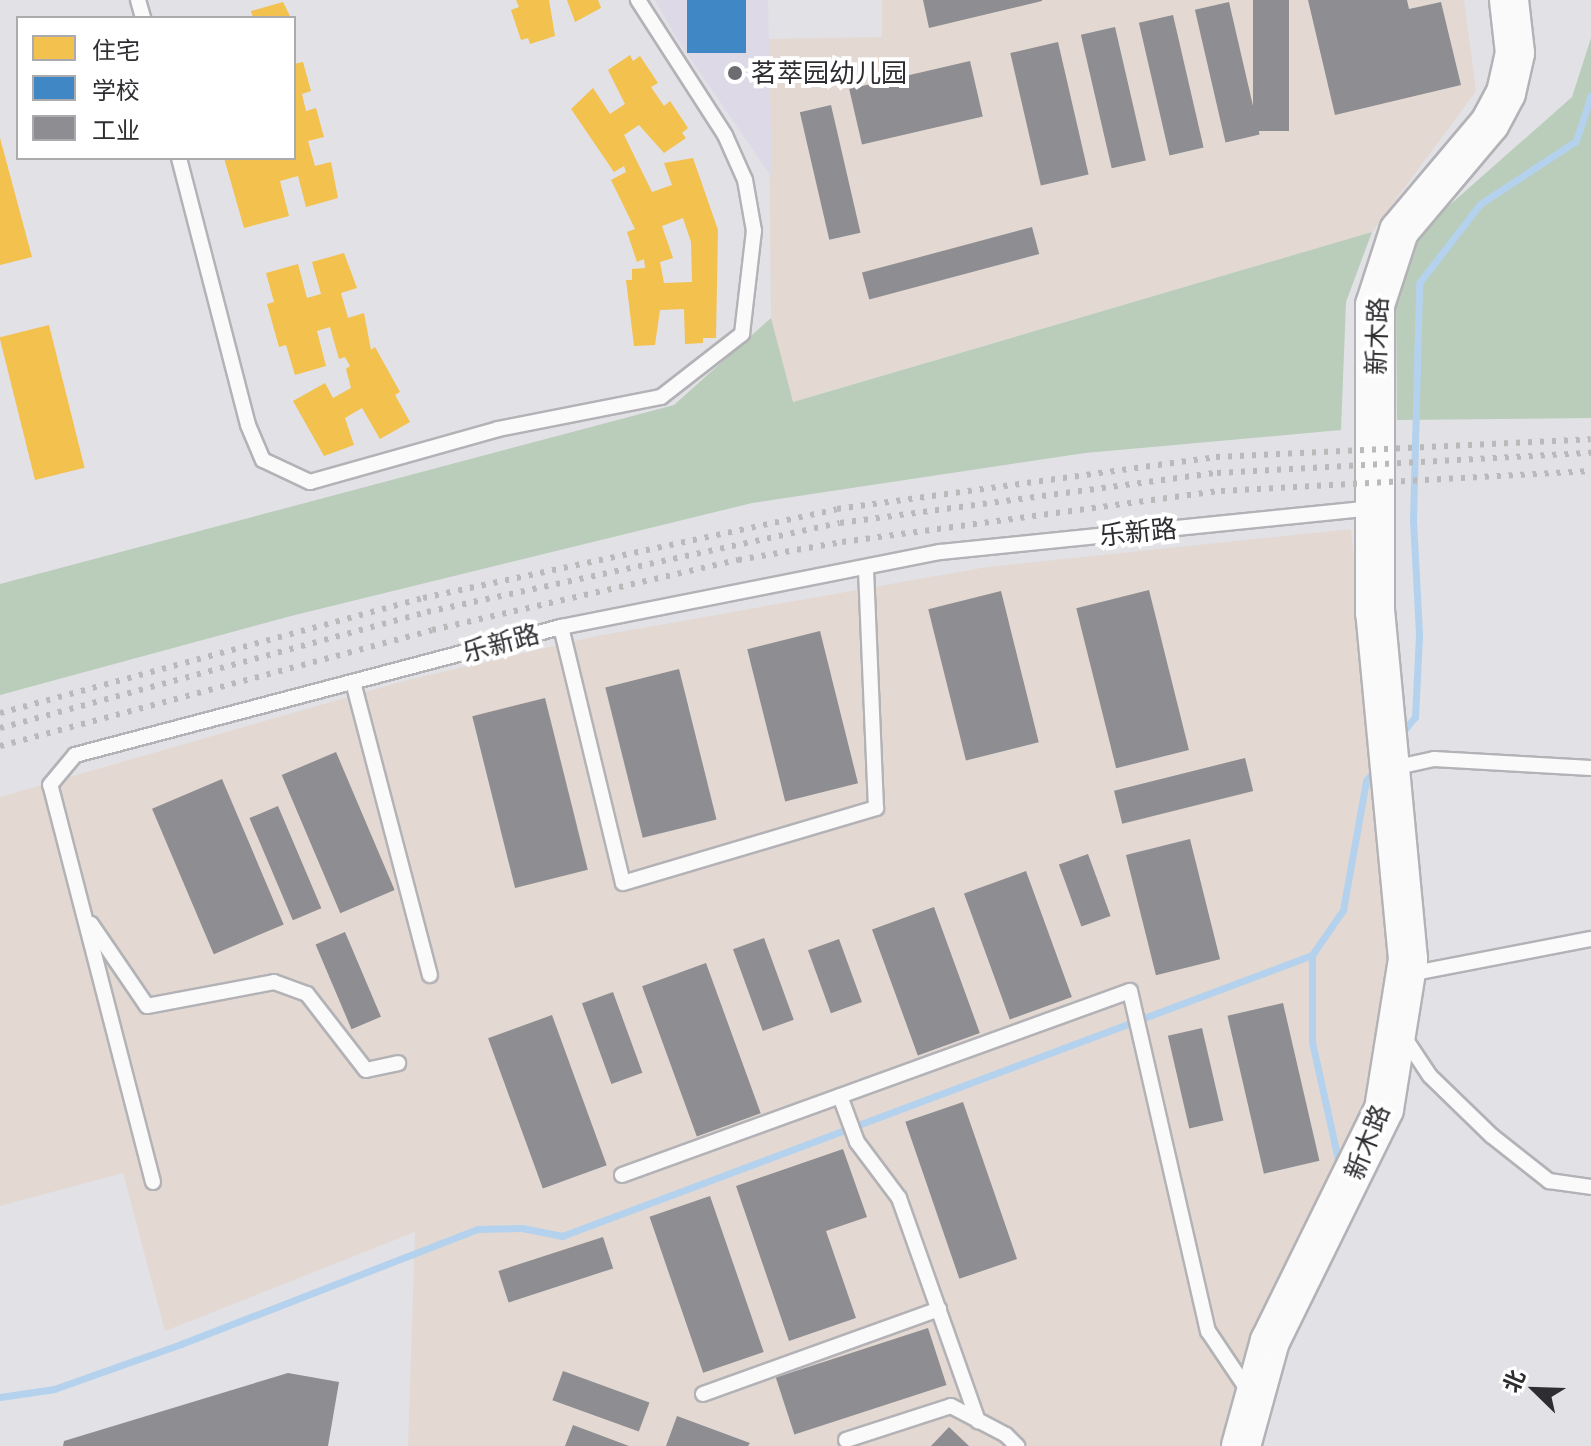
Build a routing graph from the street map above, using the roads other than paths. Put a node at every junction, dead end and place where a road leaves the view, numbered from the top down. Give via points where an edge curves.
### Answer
1 (638, 0) edge
2 (1509, 0) edge
3 (180, 160) edge
4 (1379, 507) junction
5 (866, 567) junction
6 (561, 627) junction
7 (353, 682) junction
8 (1591, 768) edge
9 (1388, 769) junction
10 (84, 914) junction
11 (1591, 939) edge
12 (430, 975) dead end
13 (1405, 975) junction
14 (1397, 1027) junction
15 (398, 1063) dead end
16 (840, 1096) junction
17 (622, 1175) dead end
18 (153, 1182) dead end
19 (1591, 1187) edge
20 (939, 1309) junction
21 (703, 1394) dead end
22 (1254, 1399) junction
23 (978, 1421) junction
24 (846, 1440) dead end
25 (1017, 1446) edge
26 (1241, 1446) edge

1 - 3 lane via 725,135 745,180 754,231 742,334 661,397 498,429 310,482 263,460 248,425
2 - 4 street, 新木路 via 1515,53 1506,93 1479,137 1412,209 1380,279 1374,331
4 - 5 lane, 乐新路 via 940,552
4 - 9 street, 新木路 via 1375,613
5 - 6 lane, 乐新路
5 - 6 lane via 876,808 623,883
6 - 7 lane, 乐新路
7 - 10 lane, 乐新路 via 75,755 50,785
7 - 12 lane
8 - 9 lane via 1434,759
9 - 13 street, 新木路
10 - 15 lane via 147,1006 274,982 307,994 366,1070
10 - 18 lane, 乐新路
11 - 13 lane
13 - 14 street, 新木路
14 - 19 lane via 1430,1076 1492,1136 1549,1181
14 - 22 street, 新木路 via 1384,1109 1270,1341
16 - 17 lane
16 - 20 lane via 857,1142 899,1198
16 - 22 lane via 1130,991 1208,1331
20 - 21 lane
20 - 23 lane
22 - 26 street, 新木路
23 - 24 lane via 951,1406
23 - 25 lane

